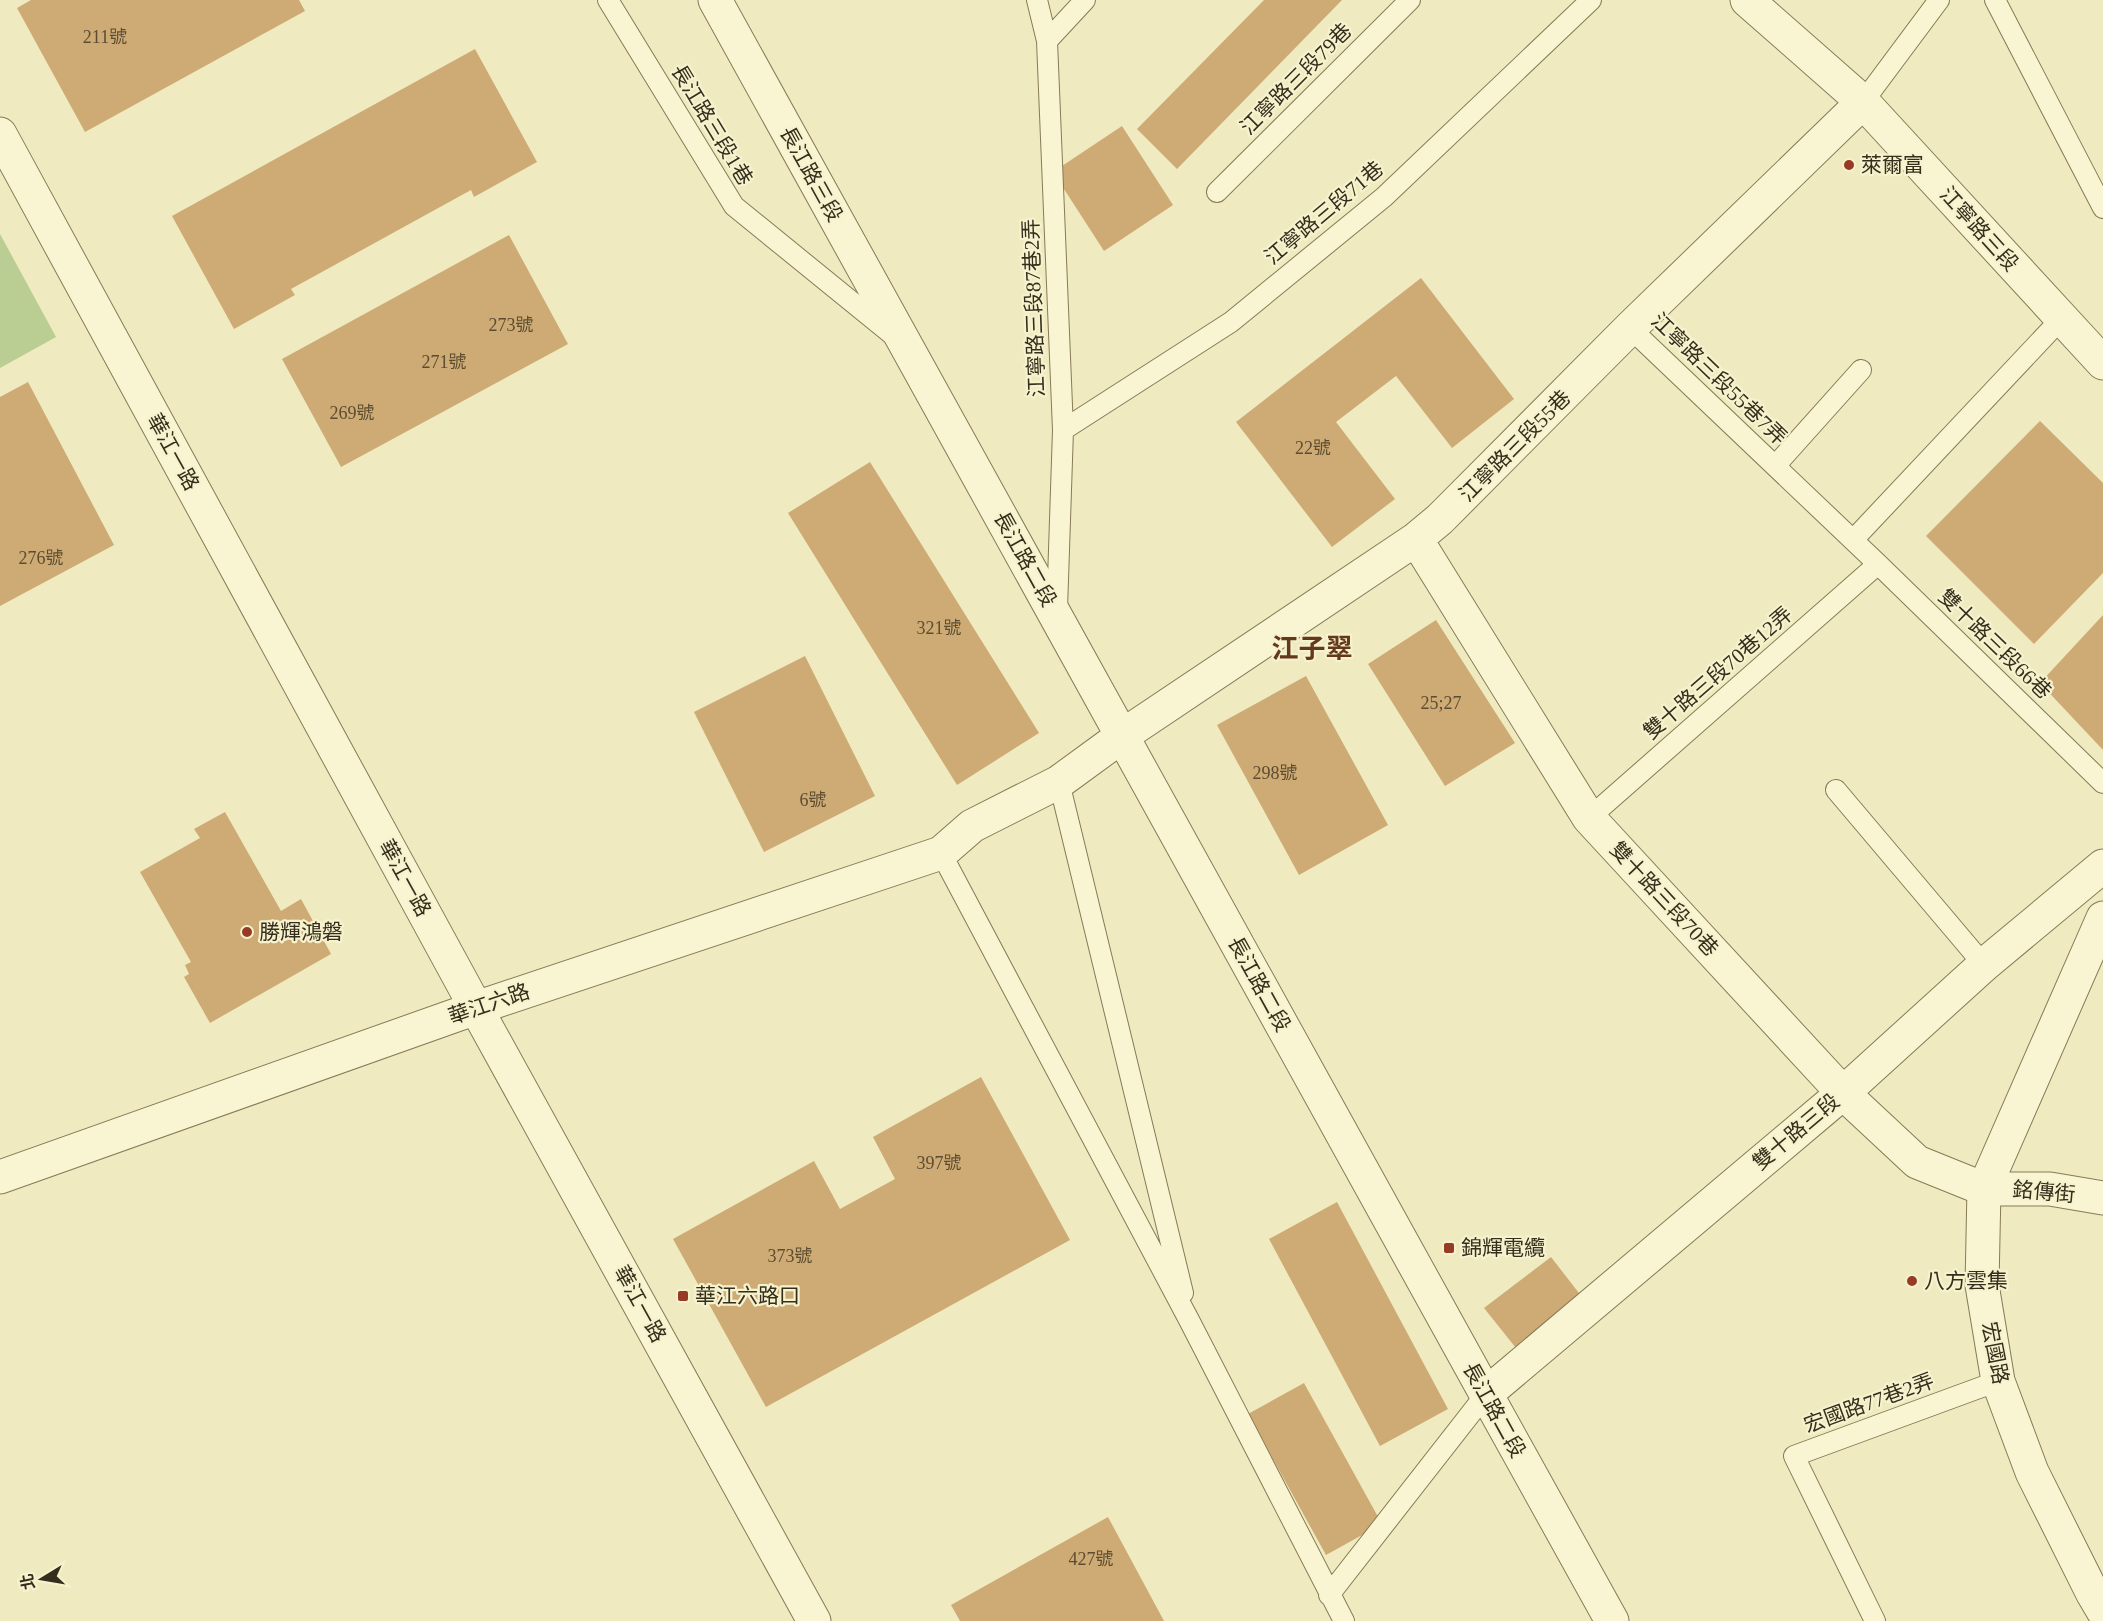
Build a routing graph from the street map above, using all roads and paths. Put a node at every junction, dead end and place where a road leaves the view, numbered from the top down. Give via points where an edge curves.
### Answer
1 (608, 0) edge
2 (715, 0) edge
3 (1037, 0) edge
4 (1085, 0) edge
5 (1410, 0) edge
6 (1591, 0) edge
7 (1747, 0) edge
8 (1939, 0) edge
9 (1995, 0) edge
10 (1047, 41) junction
11 (1863, 102) junction
12 (0, 134) edge
13 (1216, 192) dead end
14 (2103, 208) edge
15 (2061, 319) junction
16 (1630, 328) junction
17 (907, 347) junction
18 (2103, 363) edge
19 (1861, 370) dead end
20 (1063, 430) junction
21 (1775, 466) junction
22 (1416, 539) junction
23 (1853, 540) junction
24 (1878, 564) junction
25 (1056, 616) junction
26 (1122, 736) junction
27 (1059, 782) junction
28 (2103, 783) edge
29 (1836, 790) dead end
30 (1589, 818) junction
31 (941, 853) junction
32 (2103, 866) edge
33 (2103, 918) edge
34 (1984, 965) junction
35 (476, 1008) junction
36 (1843, 1093) junction
37 (0, 1177) edge
38 (1984, 1188) junction
39 (2103, 1198) edge
40 (1189, 1320) junction
41 (1998, 1381) junction
42 (1486, 1394) junction
43 (1329, 1595) junction
44 (2103, 1611) edge
45 (814, 1621) edge
46 (1344, 1621) edge
47 (1612, 1621) edge
48 (1875, 1621) edge

1 - 17 lane, 長江路三段1巷 via 734,206
2 - 17 street, 長江路三段
3 - 10 lane, 江寧路三段87巷2弄
4 - 10 lane
5 - 13 lane, 江寧路三段79巷
6 - 20 lane, 江寧路三段71巷 via 1384,197 1231,322
7 - 11 street, 江寧路三段
8 - 11 lane
9 - 14 lane
10 - 20 lane, 江寧路三段87巷2弄
11 - 15 street, 江寧路三段
11 - 16 street, 江寧路三段55巷
12 - 35 street, 華江一路
15 - 18 street, 江寧路三段
15 - 23 lane
16 - 21 lane, 江寧路三段55巷7弄
16 - 22 street, 江寧路三段55巷
17 - 25 street, 長江路二段
19 - 21 lane, 江寧路三段55巷7弄
20 - 25 lane, 江寧路三段87巷2弄
21 - 23 lane, 江寧路三段55巷7弄
22 - 26 street, 江寧路三段55巷
22 - 30 street, 雙十路三段70巷
23 - 24 lane, 雙十路三段66巷
24 - 28 lane, 雙十路三段66巷
24 - 30 lane, 雙十路三段70巷12弄
25 - 26 street, 長江路二段
26 - 27 street, 江寧路三段55巷
26 - 42 street, 長江路二段
27 - 31 street, 華江六路 via 972,825
27 - 40 lane
29 - 34 lane
30 - 36 street, 雙十路三段70巷
31 - 35 street, 華江六路
31 - 40 lane
32 - 34 street, 雙十路三段
33 - 38 street, 宏國路
34 - 36 street, 雙十路三段
35 - 37 street, 華江六路
35 - 45 street, 華江一路
36 - 38 street, 雙十路三段70巷 via 1917,1162
36 - 42 street, 雙十路三段
38 - 39 street, 銘傳街 via 2049,1189
38 - 41 street, 宏國路 via 1982,1285
40 - 43 lane
41 - 44 street, 宏國路 via 2032,1472
41 - 48 lane, 宏國路77巷2弄 via 1794,1456
42 - 43 lane
42 - 47 street, 長江路二段
43 - 46 lane

